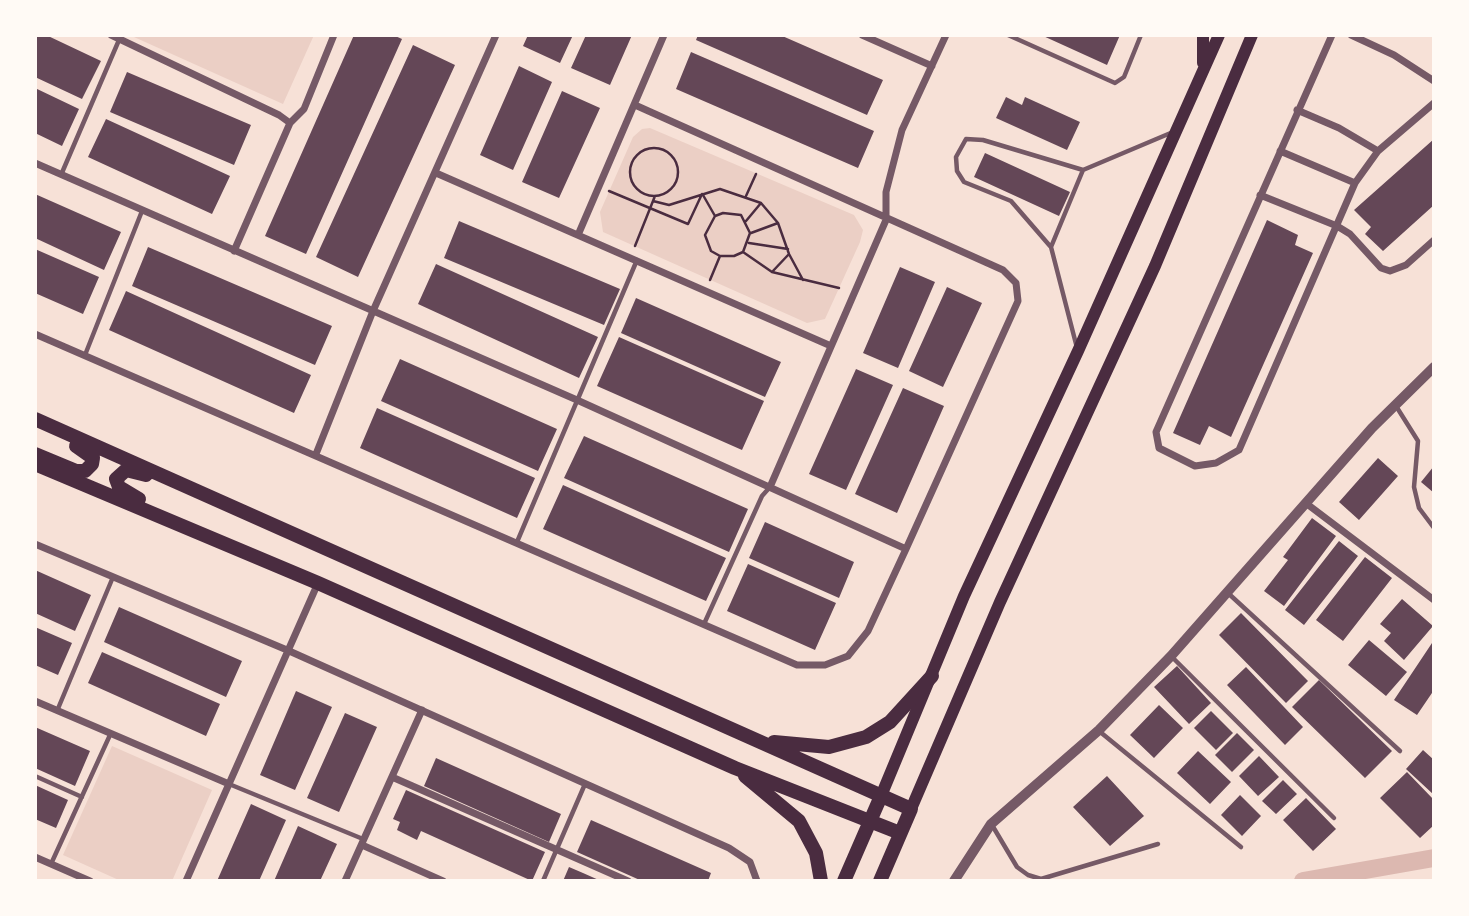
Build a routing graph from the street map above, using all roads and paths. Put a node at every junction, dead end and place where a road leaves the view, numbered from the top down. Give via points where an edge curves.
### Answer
1 (111, 35) edge
2 (334, 35) edge
3 (664, 35) edge
4 (862, 35) edge
5 (946, 35) edge
6 (1008, 35) edge
7 (1141, 35) edge
8 (1203, 35) edge
9 (1219, 35) edge
10 (1252, 35) edge
11 (1332, 35) edge
12 (1352, 35) edge
13 (493, 36) edge
14 (120, 37) edge
15 (932, 66) junction
16 (1203, 71) junction
17 (1434, 82) edge
18 (1434, 103) edge
19 (635, 105) junction
20 (1297, 110) junction
21 (290, 123) junction
22 (1173, 132) junction
23 (1280, 151) junction
24 (1378, 151) junction
25 (35, 163) edge
26 (1083, 170) junction
27 (436, 173) junction
28 (756, 174) dead end
29 (61, 175) junction
30 (1355, 183) junction
31 (609, 191) dead end
32 (702, 194) junction
33 (1261, 195) junction
34 (655, 196) junction
35 (746, 196) junction
36 (653, 201) junction
37 (761, 203) junction
38 (650, 209) junction
39 (142, 211) junction
40 (715, 216) junction
41 (886, 220) junction
42 (746, 221) junction
43 (778, 223) junction
44 (1337, 226) junction
45 (750, 233) junction
46 (578, 235) junction
47 (1434, 240) edge
48 (748, 243) junction
49 (635, 246) dead end
50 (1051, 247) junction
51 (788, 249) junction
52 (234, 251) junction
53 (743, 252) junction
54 (789, 254) junction
55 (720, 256) junction
56 (637, 260) junction
57 (772, 272) junction
58 (803, 279) junction
59 (710, 280) dead end
60 (839, 288) dead end
61 (373, 311) junction
62 (35, 334) edge
63 (831, 346) junction
64 (1078, 351) junction
65 (85, 355) junction
66 (1434, 367) edge
67 (577, 400) junction
68 (1395, 405) junction
69 (35, 421) edge
70 (35, 454) edge
71 (316, 454) junction
72 (35, 464) edge
73 (770, 486) junction
74 (195, 489) junction
75 (1307, 504) junction
76 (169, 520) junction
77 (1434, 528) edge
78 (517, 542) junction
79 (35, 544) edge
80 (906, 549) junction
81 (114, 576) junction
82 (318, 583) junction
83 (1229, 594) junction
84 (1434, 600) edge
85 (704, 624) junction
86 (287, 650) junction
87 (1171, 656) junction
88 (932, 676) junction
89 (35, 701) edge
90 (422, 710) junction
91 (57, 711) junction
92 (1098, 730) junction
93 (110, 735) junction
94 (748, 736) junction
95 (1400, 751) dead end
96 (735, 768) junction
97 (35, 776) edge
98 (392, 776) junction
99 (586, 783) junction
100 (229, 784) junction
101 (881, 796) junction
102 (82, 797) junction
103 (911, 809) junction
104 (1334, 818) dead end
105 (870, 821) junction
106 (991, 824) junction
107 (900, 833) junction
108 (363, 842) junction
109 (1158, 844) dead end
110 (1241, 847) dead end
111 (557, 850) junction
112 (35, 857) edge
113 (51, 864) junction
114 (956, 880) edge
115 (90, 881) edge
116 (186, 881) edge
117 (345, 881) edge
118 (443, 881) edge
119 (543, 881) edge
120 (628, 881) edge
121 (757, 881) edge
122 (821, 881) edge
123 (844, 881) edge
124 (880, 881) edge

1 - 14 street
2 - 21 street via 304,109
3 - 19 street
4 - 15 street
5 - 15 street
6 - 7 lane via 1115,83 1125,77
8 - 16 main road
9 - 16 main road
10 - 103 main road via 1155,266 1000,602
11 - 20 street
12 - 17 street via 1394,55
13 - 27 street
14 - 21 street
14 - 29 lane
15 - 41 street via 902,130 886,192
16 - 22 main road
18 - 24 street
19 - 41 street
19 - 46 street
20 - 23 street
20 - 24 street
21 - 52 street
22 - 26 lane
22 - 64 main road
23 - 30 street
23 - 33 street
24 - 30 street
25 - 29 street
26 - 50 lane
26 - 50 lane via 983,140 966,139 956,157 964,182 1011,201
27 - 46 street
27 - 61 street
28 - 35 path
29 - 39 street
30 - 44 street
31 - 38 path
32 - 35 path via 720,189
32 - 36 path via 669,205
32 - 38 path via 688,224
32 - 40 path
33 - 44 street
33 - 44 street via 1156,432 1159,448 1195,466 1229,458 1246,439
34 - 34 path via 672,189 679,173 673,157 658,148 638,153 629,167 631,183
34 - 36 path
35 - 37 path
36 - 38 path
37 - 42 path
37 - 43 path
38 - 49 path
39 - 52 street
39 - 65 lane
40 - 42 path via 734,213
40 - 55 path via 705,235 711,251
41 - 63 street
41 - 80 street via 1003,270 1016,284 1018,301
42 - 45 path
43 - 45 path
43 - 51 path
44 - 47 street via 1381,268 1390,271 1406,265
45 - 48 path
46 - 56 street
48 - 51 path
48 - 53 path
50 - 64 lane
51 - 54 path
52 - 61 street
53 - 55 path
53 - 57 path
54 - 57 path
54 - 58 path
55 - 59 path
56 - 63 street
56 - 67 lane
57 - 58 path
58 - 60 path
61 - 67 street
61 - 71 street
62 - 65 street
63 - 73 street
64 - 88 main road via 964,596
65 - 71 street
66 - 68 street
67 - 73 street
67 - 78 lane
68 - 75 street
68 - 77 lane via 1418,441 1413,487 1419,508
69 - 70 main road via 93,458 85,471 76,471
69 - 74 main road
71 - 78 street
72 - 76 main road
73 - 80 street
73 - 85 lane
74 - 76 main road via 133,471 118,475 119,487
74 - 94 main road
75 - 83 street
75 - 84 street
76 - 82 main road
78 - 85 street
79 - 81 street
80 - 85 street via 868,631 848,656 825,664 797,665
81 - 86 street
81 - 91 lane
82 - 86 street
82 - 96 main road
83 - 87 street
83 - 95 lane
86 - 90 street
86 - 100 street
87 - 92 street
87 - 104 lane
88 - 94 main road via 878,732 854,742 811,747
88 - 101 main road
89 - 91 street
90 - 98 street
90 - 99 street
91 - 93 street
92 - 106 street
92 - 110 lane
93 - 100 street
93 - 102 lane
94 - 101 main road
96 - 105 main road
96 - 122 main road via 799,821 816,853
97 - 102 lane
98 - 108 street
98 - 111 street
99 - 111 lane
99 - 121 street via 742,855
100 - 108 lane
100 - 116 street
101 - 103 main road
101 - 105 main road
102 - 113 lane
103 - 107 main road
105 - 107 main road
105 - 123 main road
106 - 109 lane via 1017,867 1041,879
106 - 114 street
107 - 124 main road
108 - 117 street
108 - 118 street
111 - 119 lane
111 - 120 street
112 - 113 street
113 - 115 street

